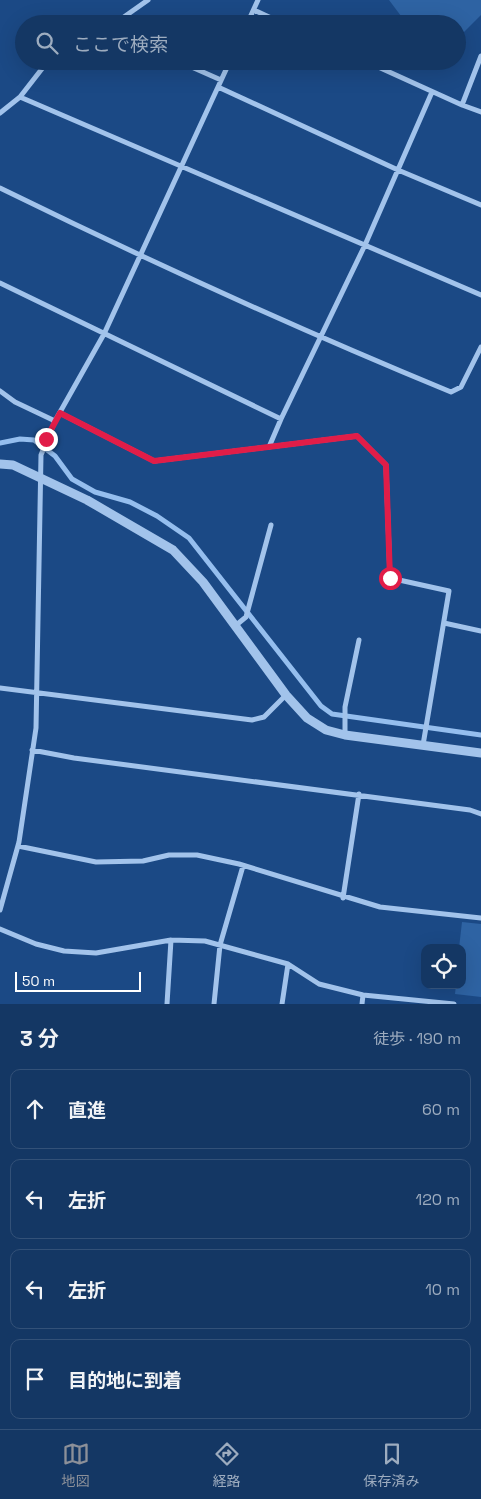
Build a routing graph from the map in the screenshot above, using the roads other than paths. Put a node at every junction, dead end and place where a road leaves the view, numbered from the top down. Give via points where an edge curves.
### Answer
1 (148, 0) edge
2 (258, 0) edge
3 (254, 10) junction
4 (127, 15) edge
5 (252, 15) edge
6 (265, 15) edge
7 (481, 56) edge
8 (41, 70) edge
9 (198, 70) edge
10 (226, 70) edge
11 (384, 70) edge
12 (221, 80) junction
13 (218, 87) junction
14 (432, 92) junction
15 (20, 98) junction
16 (462, 105) junction
17 (2, 108) edge
18 (481, 112) edge
19 (0, 114) edge
20 (182, 166) junction
21 (398, 170) junction
22 (0, 188) edge
23 (481, 205) edge
24 (365, 245) junction
25 (141, 257) junction
26 (0, 283) edge
27 (481, 295) edge
28 (104, 334) junction
29 (320, 338) junction
30 (481, 347) edge
31 (0, 391) edge
32 (60, 413) junction
33 (281, 419) junction
34 (55, 421) junction
35 (269, 447) junction
36 (0, 464) edge
37 (39, 477) junction
38 (271, 526) dead end
39 (444, 624) junction
40 (235, 626) junction
41 (481, 631) edge
42 (359, 640) dead end
43 (0, 688) edge
44 (35, 690) junction
45 (286, 695) junction
46 (345, 736) junction
47 (423, 745) junction
48 (32, 750) junction
49 (481, 753) edge
50 (359, 794) junction
51 (481, 814) edge
52 (18, 846) junction
53 (243, 866) junction
54 (343, 898) junction
55 (0, 910) edge
56 (481, 918) edge
57 (0, 929) edge
58 (171, 940) junction
59 (220, 946) junction
60 (288, 964) junction
61 (363, 995) junction
62 (441, 1003) edge
63 (167, 1004) edge
64 (214, 1004) edge
65 (282, 1004) edge
66 (362, 1004) edge
67 (454, 1004) edge

1 - 4 street
2 - 3 street
3 - 5 street
3 - 6 street
7 - 16 street
8 - 15 street
9 - 12 street
10 - 12 street
11 - 14 street
12 - 13 street
13 - 20 street
13 - 21 street
14 - 16 street
14 - 21 street
15 - 17 street
15 - 20 street
16 - 18 street
17 - 19 street
20 - 24 street
20 - 25 street
21 - 23 street
21 - 24 street
22 - 25 street
24 - 27 street
24 - 29 street
25 - 28 street
25 - 29 street
26 - 28 street
28 - 32 street
28 - 33 street
29 - 30 street via 451,392 461,387
29 - 33 street
31 - 34 street
32 - 34 street
32 - 35 street via 154,461
33 - 35 street
34 - 37 street via 41,455
35 - 39 street via 357,436 386,465 390,578 449,591
36 - 37 street via 13,465
37 - 40 street via 87,500 173,550 203,582
37 - 44 street
38 - 40 street via 246,617
39 - 41 street
39 - 47 street
40 - 45 street
42 - 46 street via 345,707
43 - 44 street
44 - 45 street via 252,720 264,717
44 - 48 street via 36,728
45 - 46 street via 307,718 326,730
46 - 47 street
47 - 49 street
48 - 50 street
48 - 52 street
50 - 51 street
50 - 54 street
52 - 53 street via 96,862 197,855
52 - 55 street
53 - 54 street
53 - 59 street
54 - 56 street via 380,908
57 - 58 street via 64,951 96,953
58 - 59 street via 205,941
58 - 63 street
59 - 60 street
59 - 64 street
60 - 61 street via 319,984
60 - 65 street
61 - 62 street
61 - 66 street
62 - 67 street

